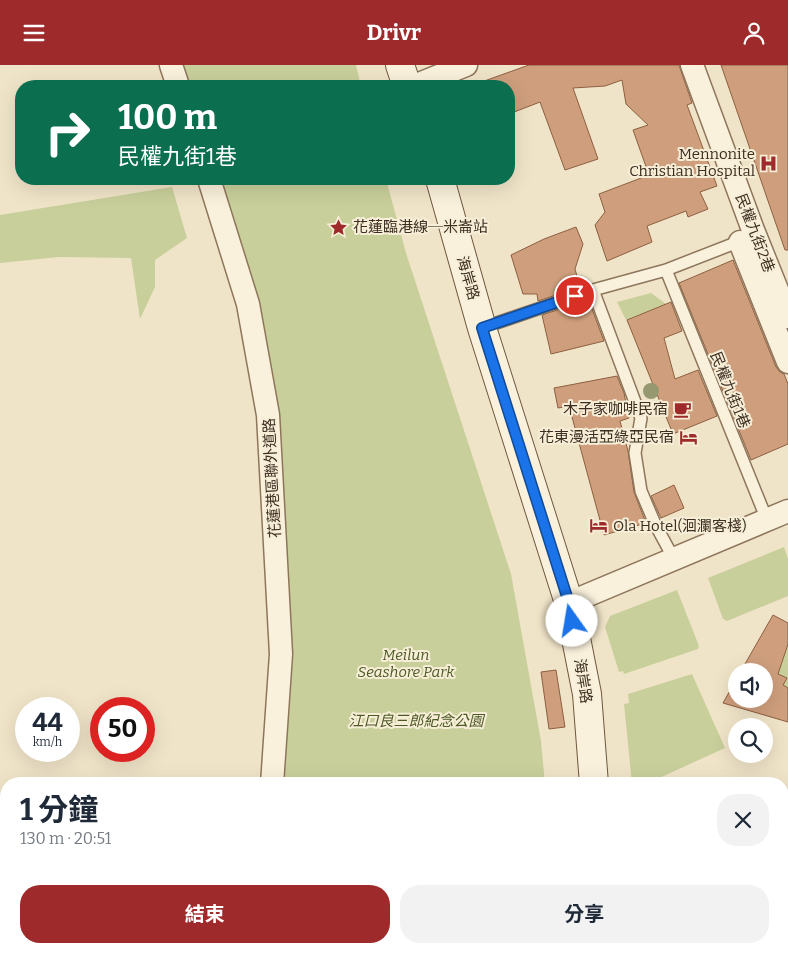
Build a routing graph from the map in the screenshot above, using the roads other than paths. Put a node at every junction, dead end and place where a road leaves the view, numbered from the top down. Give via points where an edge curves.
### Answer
1 (171, 65) edge
2 (400, 65) edge
3 (466, 65) edge
4 (692, 65) edge
5 (176, 80) edge
6 (405, 80) edge
7 (429, 80) edge
8 (211, 185) edge
9 (442, 185) edge
10 (747, 236) junction
11 (666, 270) junction
12 (593, 290) junction
13 (788, 317) edge
14 (482, 328) junction
15 (788, 361) edge
16 (788, 511) edge
17 (767, 520) junction
18 (674, 559) junction
19 (569, 603) junction
20 (273, 777) edge
21 (593, 777) edge

1 - 5 street
2 - 6 main road
3 - 7 street
4 - 10 street, 民權九街2巷
8 - 20 street, 花蓮港區聯外道路 via 248,304 268,415 282,654
9 - 14 main road, 海岸路
10 - 11 lane
10 - 13 street, 民權九街2巷
10 - 15 street
11 - 12 lane
11 - 17 lane, 民權九街1巷
12 - 14 lane
12 - 18 lane via 641,418 635,453 641,491 654,524
14 - 19 main road, 海岸路
16 - 17 street
17 - 18 street
18 - 19 street
19 - 21 main road, 海岸路 via 587,695

